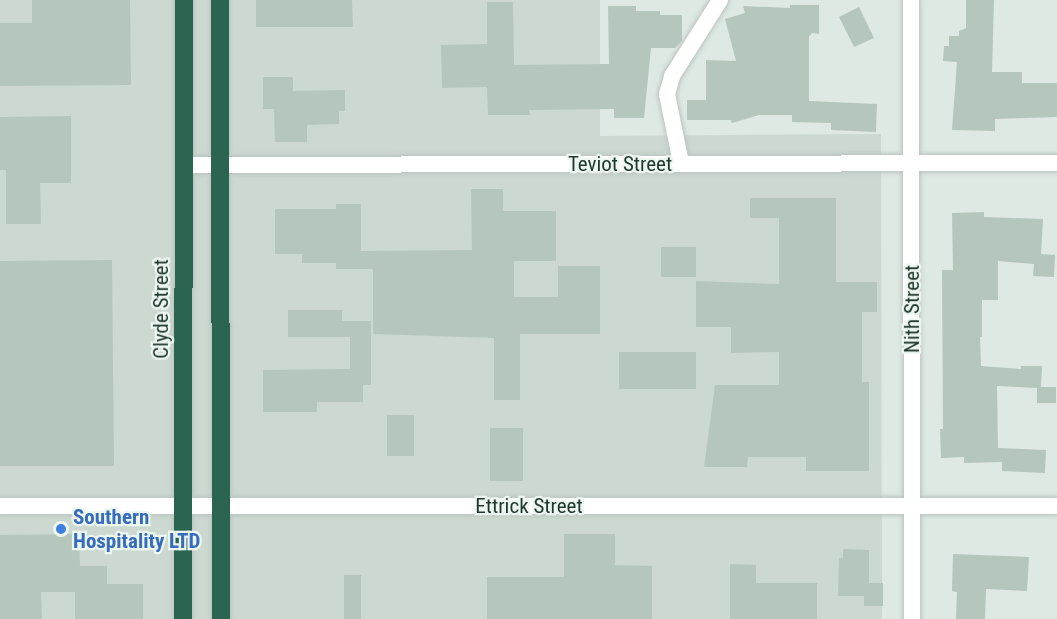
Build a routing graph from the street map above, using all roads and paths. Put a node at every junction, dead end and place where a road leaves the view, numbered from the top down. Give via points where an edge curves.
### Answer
1 (184, 0) edge
2 (220, 0) edge
3 (720, 0) edge
4 (911, 0) edge
5 (681, 163) junction
6 (912, 163) junction
7 (1057, 163) edge
8 (184, 165) junction
9 (220, 165) junction
10 (0, 506) edge
11 (183, 506) junction
12 (220, 506) junction
13 (913, 506) junction
14 (1057, 506) edge
15 (183, 619) edge
16 (221, 619) edge
17 (912, 619) edge

1 - 8 highway, Clyde Street
2 - 9 highway
3 - 5 street via 672,76 667,93
4 - 6 street, Nith Street
5 - 6 street, Teviot Street
5 - 9 street, Teviot Street
6 - 7 street, Teviot Street
6 - 13 street, Nith Street
8 - 9 street, Teviot Street
8 - 11 highway, Clyde Street
9 - 12 highway
10 - 11 street, Ettrick Street
11 - 12 street, Ettrick Street
11 - 15 highway, Clyde Street
12 - 13 street, Ettrick Street
12 - 16 highway
13 - 14 street, Ettrick Street
13 - 17 street, Nith Street

